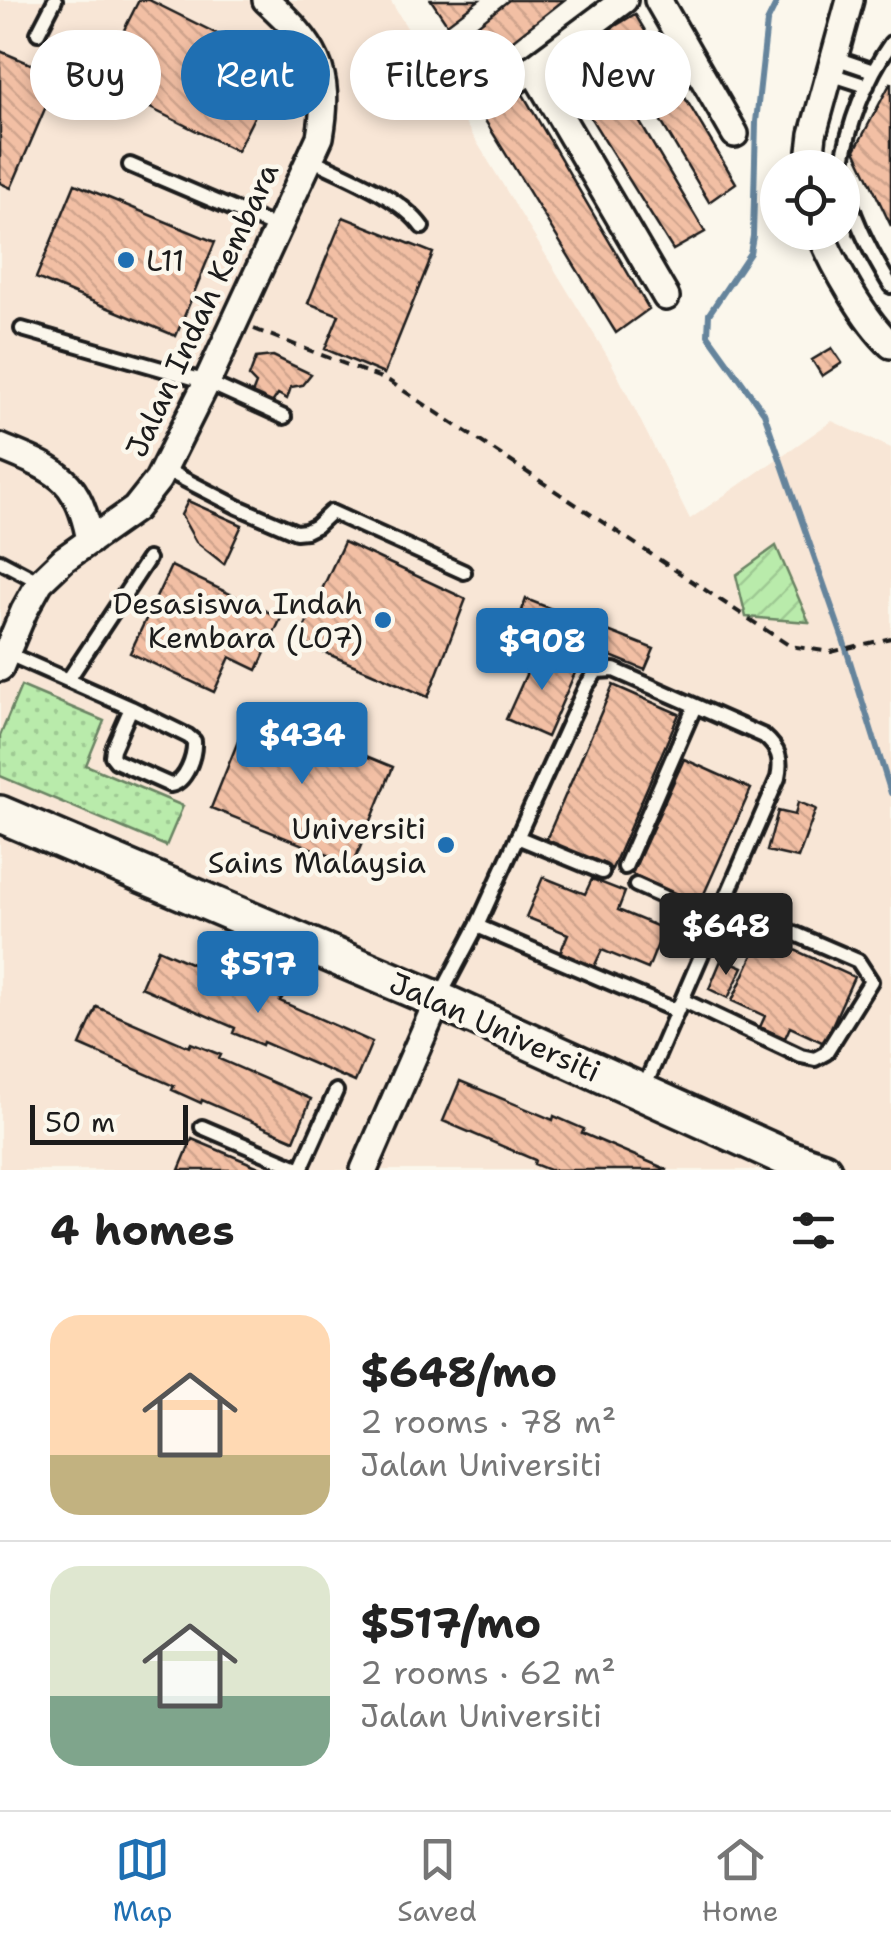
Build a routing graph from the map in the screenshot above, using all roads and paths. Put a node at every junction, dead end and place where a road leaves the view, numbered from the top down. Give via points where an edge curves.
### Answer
1 (55, 0) edge
2 (266, 0) edge
3 (624, 0) edge
4 (658, 0) edge
5 (850, 0) edge
6 (40, 30) edge
7 (891, 43) edge
8 (832, 66) junction
9 (532, 68) junction
10 (873, 71) junction
11 (525, 73) edge
12 (867, 86) junction
13 (735, 134) dead end
14 (812, 150) edge
15 (845, 150) edge
16 (309, 158) junction
17 (130, 165) dead end
18 (422, 226) dead end
19 (278, 228) junction
20 (860, 228) edge
21 (828, 250) edge
22 (891, 286) edge
23 (666, 297) dead end
24 (235, 322) junction
25 (22, 329) dead end
26 (891, 345) edge
27 (207, 382) junction
28 (284, 417) dead end
29 (0, 447) edge
30 (164, 469) junction
31 (90, 540) junction
32 (148, 559) dead end
33 (0, 561) edge
34 (464, 572) dead end
35 (40, 582) junction
36 (891, 638) edge
37 (2, 657) edge
38 (68, 680) junction
39 (695, 706) junction
40 (131, 708) junction
41 (0, 814) edge
42 (517, 837) junction
43 (626, 868) dead end
44 (602, 872) dead end
45 (636, 884) dead end
46 (724, 903) junction
47 (716, 921) junction
48 (478, 926) junction
49 (438, 1000) junction
50 (680, 1006) junction
51 (336, 1090) dead end
52 (642, 1092) junction
53 (202, 1128) dead end
54 (785, 1164) edge
55 (297, 1169) edge
56 (364, 1170) edge
57 (823, 1170) edge

1 - 6 lane
2 - 16 street, Jalan Indah Kembara via 314,52 324,78 320,137
3 - 9 street
4 - 13 street
5 - 8 street
7 - 10 lane
8 - 10 lane
8 - 12 lane
8 - 14 street
9 - 11 street
9 - 23 street
10 - 12 lane
12 - 15 lane
16 - 18 lane via 376,192
16 - 19 street, Jalan Indah Kembara
17 - 19 lane
19 - 24 street, Jalan Indah Kembara
20 - 22 lane
21 - 26 street
24 - 27 street, Jalan Indah Kembara
24 - 36 path via 389,382 790,646 831,652
25 - 27 lane
27 - 28 lane
27 - 30 street, Jalan Indah Kembara
29 - 31 street via 61,476 78,496
30 - 31 street, Jalan Indah Kembara via 135,509
30 - 34 lane via 296,532 330,512
31 - 35 street, Jalan Indah Kembara
32 - 38 lane
33 - 35 lane
35 - 37 street, Jalan Indah Kembara
37 - 38 lane
38 - 40 lane
39 - 42 lane via 614,670 598,671
39 - 43 lane
39 - 46 lane via 764,736 781,762
40 - 40 lane via 194,741 176,784 112,756
41 - 49 street, Jalan Universiti
42 - 44 lane
42 - 48 lane
45 - 47 lane
46 - 47 lane
46 - 50 lane via 858,961 871,981 826,1054 815,1059
47 - 50 lane
48 - 49 lane
48 - 50 lane
49 - 52 street, Jalan Universiti
49 - 56 street
50 - 52 lane
51 - 55 lane
52 - 54 street, Jalan Universiti
53 - 55 lane
54 - 57 street, Jalan Universiti

